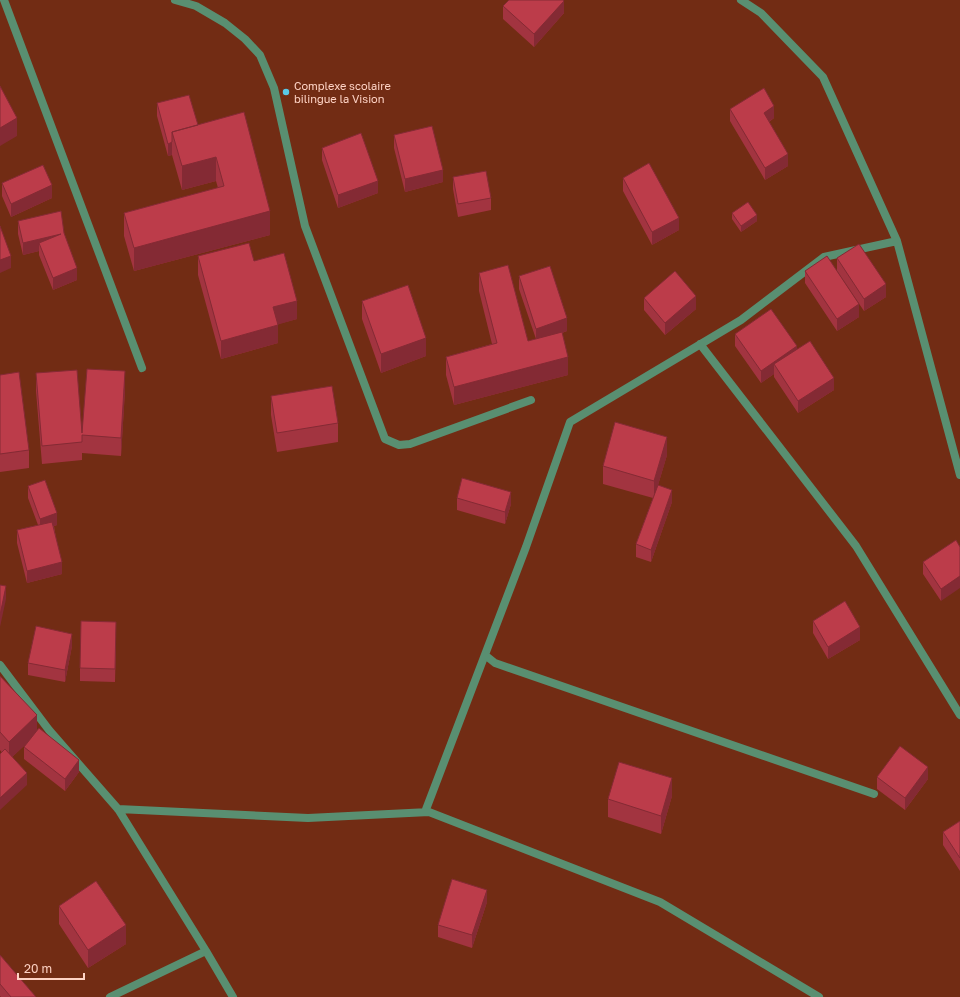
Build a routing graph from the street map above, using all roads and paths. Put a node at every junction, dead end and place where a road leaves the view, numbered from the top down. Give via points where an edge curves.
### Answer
1 (4, 0) edge
2 (175, 0) edge
3 (741, 0) edge
4 (897, 241) junction
5 (700, 344) junction
6 (142, 368) dead end
7 (531, 400) dead end
8 (960, 475) edge
9 (485, 655) junction
10 (0, 665) edge
11 (960, 715) edge
12 (874, 794) dead end
13 (118, 809) junction
14 (425, 812) junction
15 (206, 951) junction
16 (110, 997) edge
17 (233, 997) edge
18 (819, 997) edge

1 - 6 street
2 - 7 street via 196,6 225,23 260,55 274,88 305,226 385,439 399,445 410,444
3 - 4 street via 761,13 823,77
4 - 5 street via 824,257 741,320
4 - 8 street
5 - 9 street via 570,422
5 - 11 street via 856,546
9 - 12 street via 495,663
9 - 14 street
10 - 13 street via 49,730
13 - 14 street via 308,818
13 - 15 street
14 - 18 street via 660,902
15 - 16 street
15 - 17 street

